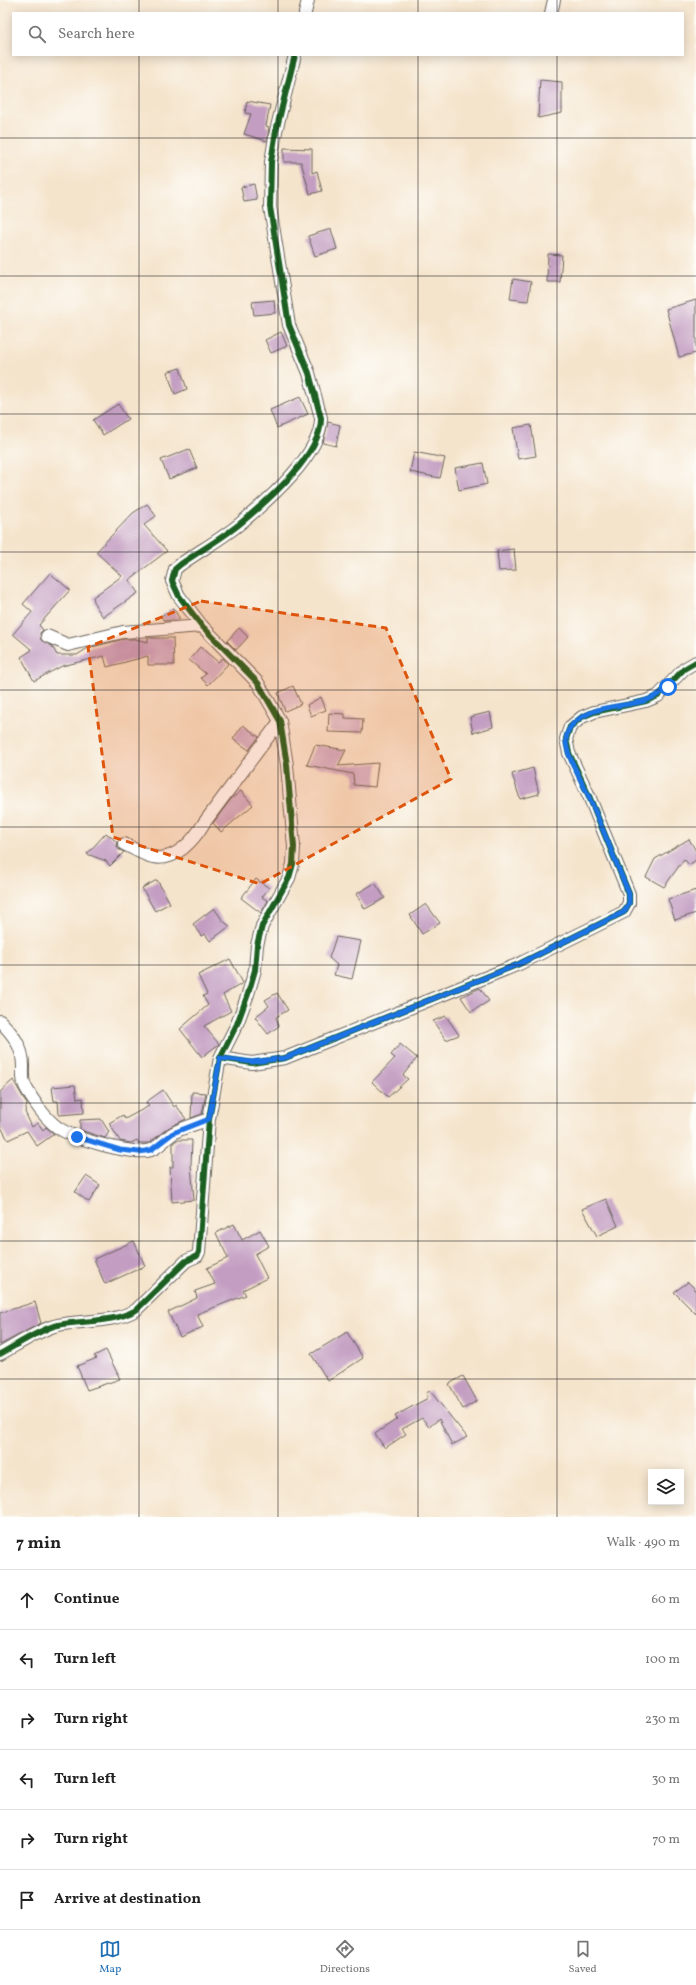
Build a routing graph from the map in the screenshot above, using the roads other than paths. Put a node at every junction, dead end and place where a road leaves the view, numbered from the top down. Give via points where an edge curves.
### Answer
1 (308, 0) edge
2 (554, 0) edge
3 (306, 12) edge
4 (551, 12) edge
5 (295, 56) edge
6 (202, 626) junction
7 (47, 636) dead end
8 (696, 662) edge
9 (280, 721) junction
10 (124, 844) dead end
11 (0, 1021) edge
12 (220, 1058) junction
13 (209, 1119) junction
14 (0, 1354) edge

1 - 3 street
2 - 4 street
5 - 6 street via 276,131 271,162 270,207 289,325 309,373 322,424 311,450 283,483 241,523 175,569 172,581 179,596
6 - 7 street via 123,632 68,645
6 - 9 street via 258,683
8 - 12 street via 684,669 658,696 646,702 594,712 582,717 570,726 566,739 568,753 589,796 629,894 629,903 624,912 519,964 285,1058 252,1062
9 - 10 street via 194,839 184,848 167,856 153,857
9 - 12 street via 292,812 293,864 289,878 262,926 255,970 248,994
11 - 13 street via 20,1047 22,1077 32,1096 58,1127 77,1137 120,1150 139,1152 151,1150 173,1133
12 - 13 street
13 - 14 street via 200,1248 197,1256 186,1261 136,1310 128,1314 118,1318 56,1325

